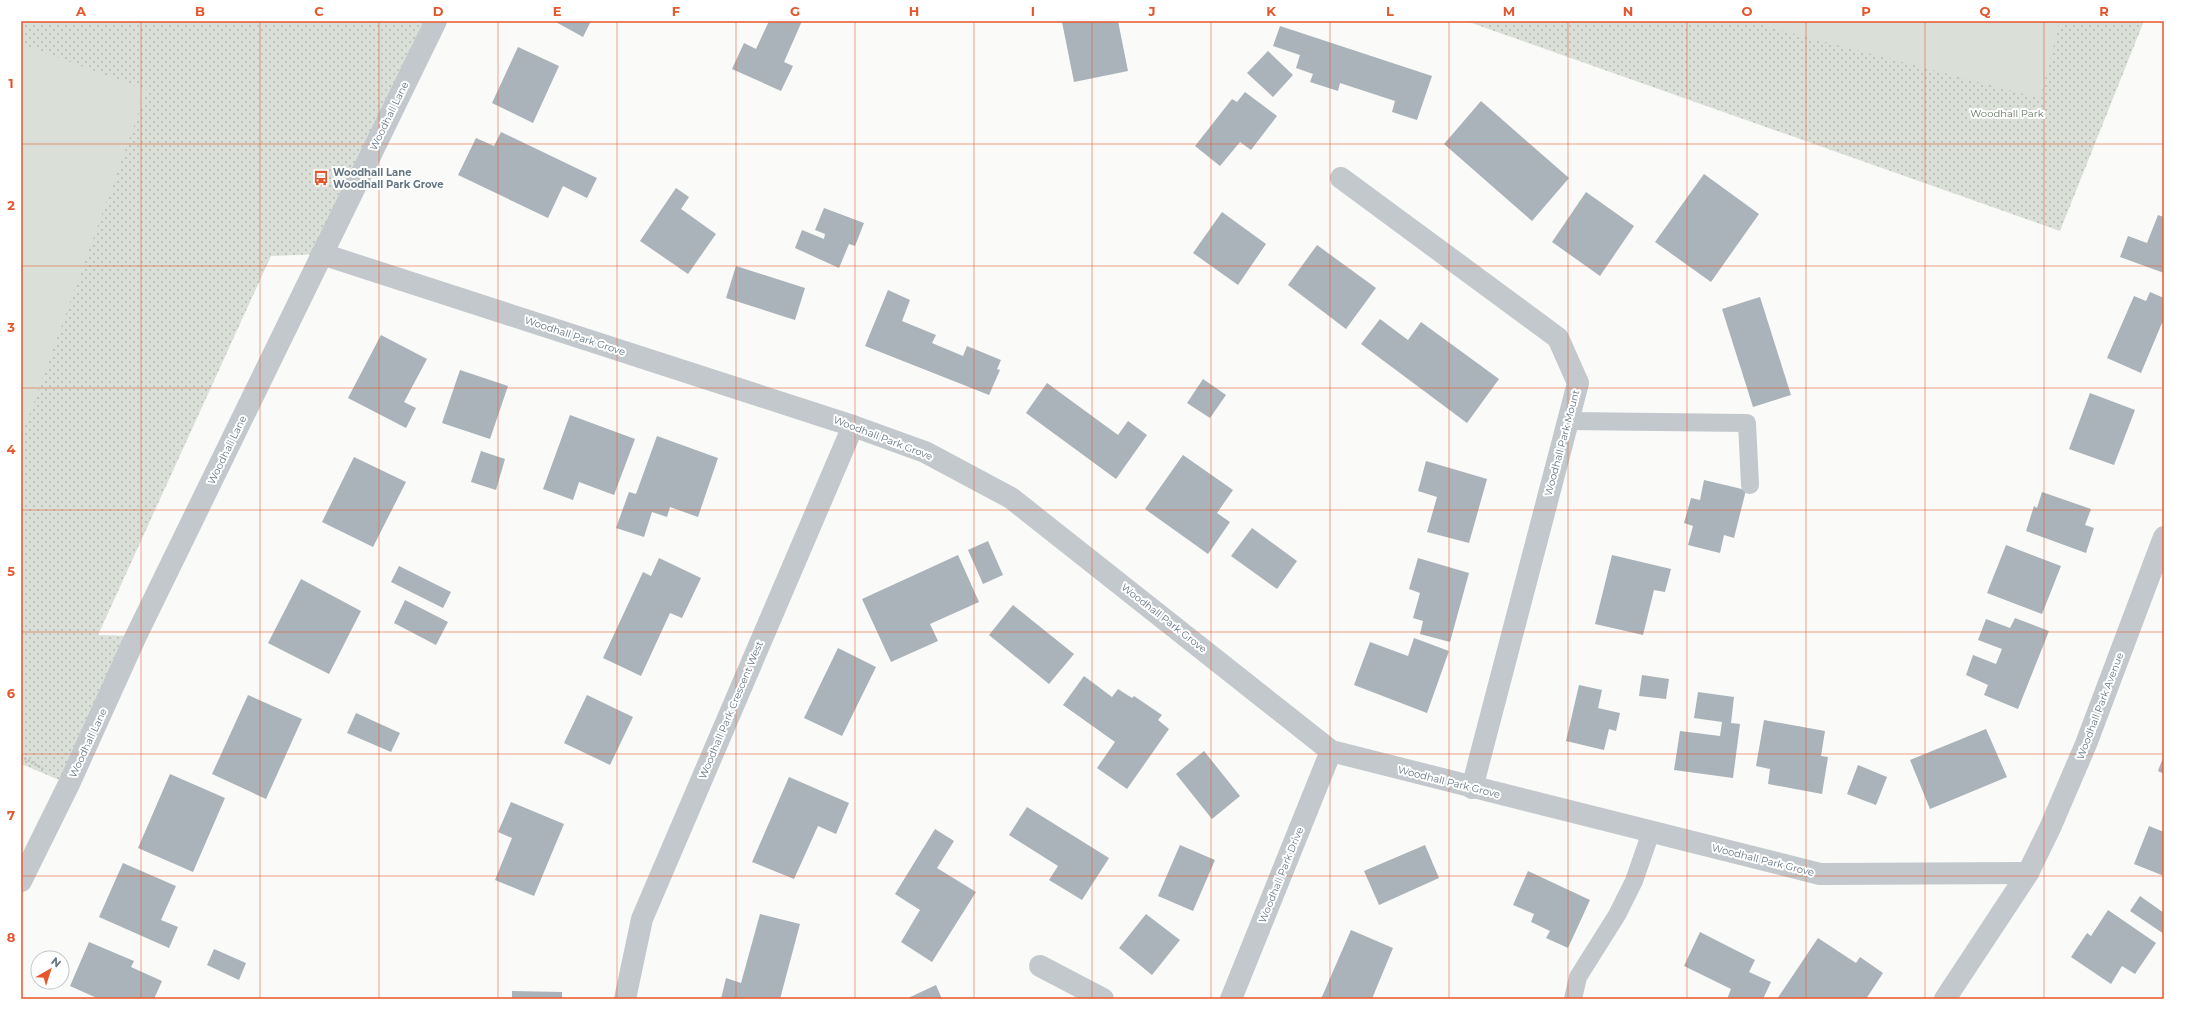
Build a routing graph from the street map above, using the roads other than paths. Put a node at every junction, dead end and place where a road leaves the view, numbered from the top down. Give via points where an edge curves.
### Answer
1 (436, 21) edge
2 (1341, 178) dead end
3 (322, 254) junction
4 (1568, 421) junction
5 (853, 426) junction
6 (1750, 485) dead end
7 (2164, 537) edge
8 (1331, 751) junction
9 (1472, 788) junction
10 (1651, 832) junction
11 (2028, 873) junction
12 (21, 881) edge
13 (1040, 966) dead end
14 (625, 999) edge
15 (1103, 999) edge
16 (1231, 999) edge
17 (1573, 999) edge
18 (1945, 999) edge

1 - 3 street, Woodhall Lane
2 - 4 street, Woodhall Park Mount via 1558,338 1578,382
3 - 5 street, Woodhall Park Grove
3 - 12 street, Woodhall Lane via 143,622 69,784
4 - 6 lane via 1747,423
4 - 9 street, Woodhall Park Mount
5 - 8 street, Woodhall Park Grove via 925,452 1011,498
5 - 14 street, Woodhall Park Crescent West via 642,919
7 - 11 street, Woodhall Park Avenue via 2086,744
8 - 9 street, Woodhall Park Grove
8 - 16 street, Woodhall Park Drive
9 - 10 street, Woodhall Park Grove
10 - 11 street, Woodhall Park Grove via 1820,874
10 - 17 lane via 1634,881 1617,915 1578,976
11 - 18 street, Woodhall Park Avenue
13 - 15 street

